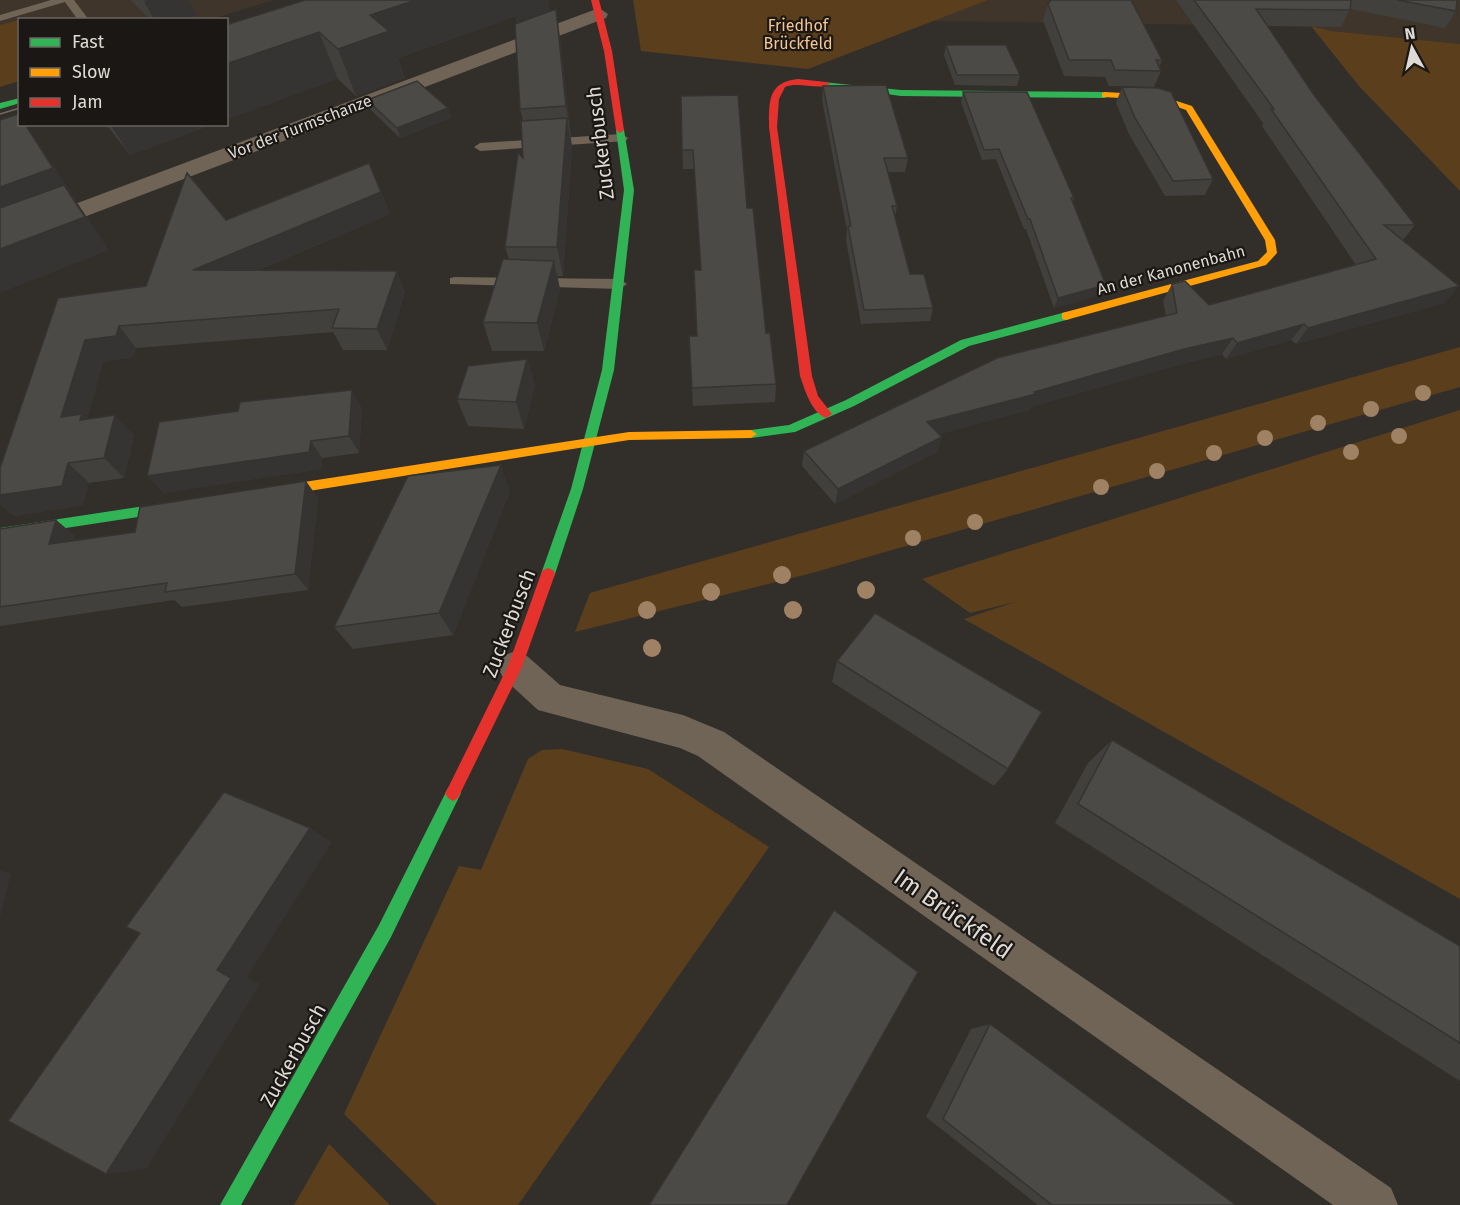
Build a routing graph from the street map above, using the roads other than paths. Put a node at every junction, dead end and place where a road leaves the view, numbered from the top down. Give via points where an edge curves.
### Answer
1 (62, 0) edge
2 (69, 0) edge
3 (597, 7) edge
4 (0, 18) edge
5 (82, 18) edge
6 (18, 101) edge
7 (0, 106) edge
8 (622, 138) junction
9 (480, 147) dead end
10 (0, 241) edge
11 (455, 281) dead end
12 (620, 284) junction
13 (826, 414) junction
14 (590, 442) junction
15 (246, 496) edge
16 (199, 503) edge
17 (0, 533) edge
18 (515, 667) junction
19 (230, 1205) edge
20 (1374, 1205) edge

1 - 4 lane
2 - 5 lane
3 - 8 street, Zuckerbusch
3 - 10 street, Vor der Turmschanze
6 - 7 street
8 - 9 lane
8 - 12 street, Zuckerbusch via 629,190
11 - 12 lane
12 - 14 street, Zuckerbusch via 608,370
13 - 13 street, An der Kanonenbahn via 965,343 1262,263 1272,253 1270,240 1189,108 1174,100 1152,96 901,93 821,82 780,86 773,96 773,127 806,376 813,397
13 - 14 street, An der Kanonenbahn via 773,432 738,436 629,436
14 - 15 street
14 - 18 street, Zuckerbusch
16 - 17 street
18 - 19 street, Zuckerbusch via 385,931
18 - 20 street, Im Brückfeld via 550,699 682,732 711,744

